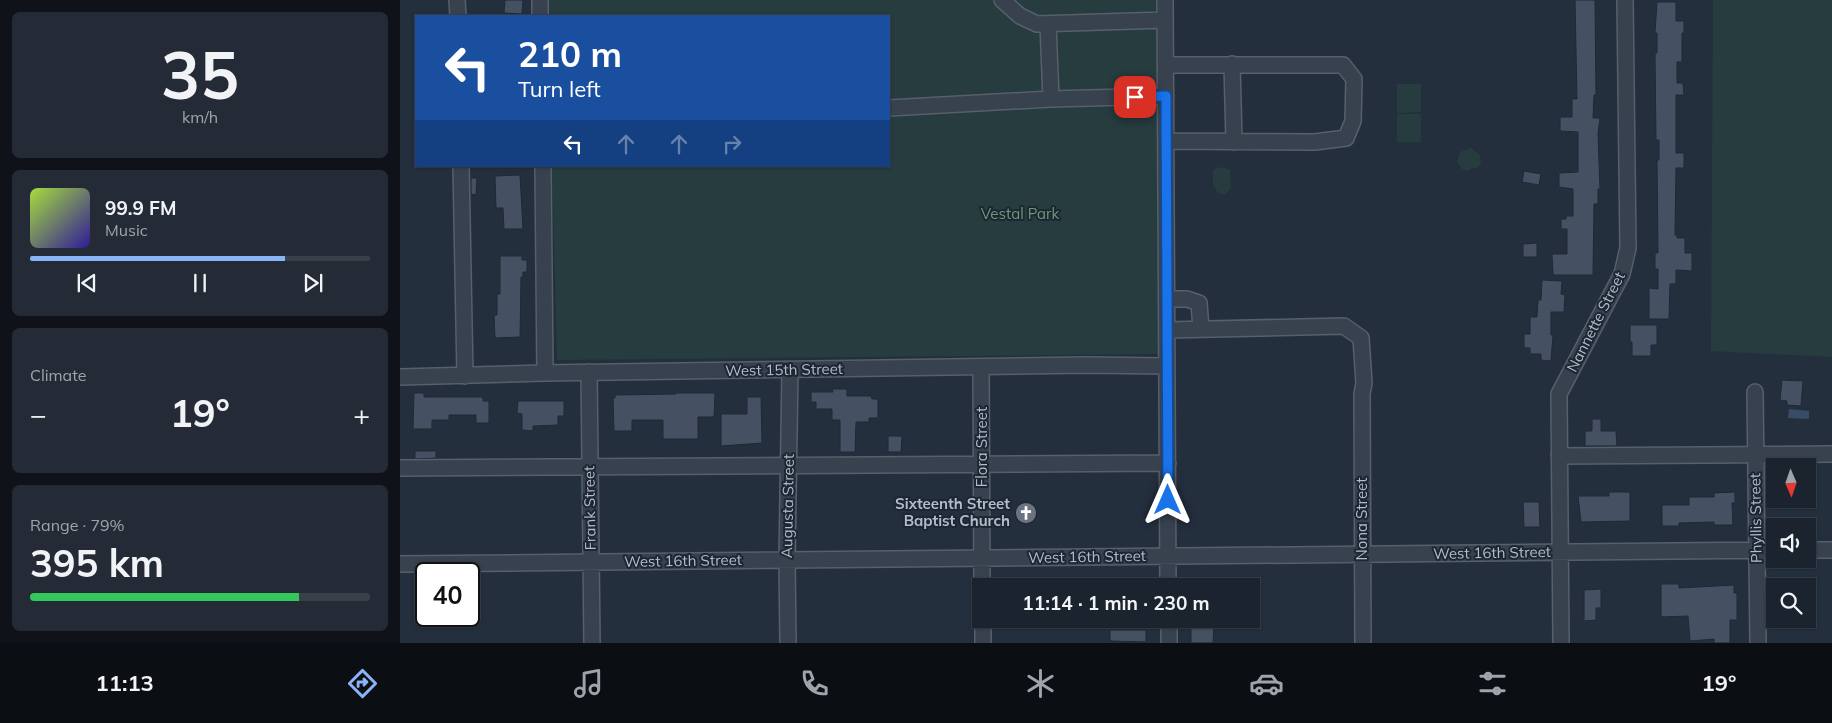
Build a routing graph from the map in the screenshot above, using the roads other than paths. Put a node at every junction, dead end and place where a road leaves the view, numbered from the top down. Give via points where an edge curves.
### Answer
1 (457, 0) edge
2 (540, 0) edge
3 (1002, 0) edge
4 (1165, 0) edge
5 (1624, 0) edge
6 (458, 15) edge
7 (540, 15) edge
8 (1165, 20) junction
9 (1048, 24) junction
10 (1232, 64) junction
11 (1166, 65) junction
12 (1166, 96) junction
13 (1051, 99) junction
14 (890, 108) edge
15 (1166, 141) junction
16 (1234, 142) junction
17 (461, 167) edge
18 (543, 167) edge
19 (1167, 299) junction
20 (1201, 329) junction
21 (1167, 330) junction
22 (1167, 366) junction
23 (981, 367) junction
24 (790, 370) junction
25 (589, 372) junction
26 (546, 373) junction
27 (465, 376) junction
28 (400, 377) edge
29 (1755, 392) dead end
30 (1832, 454) edge
31 (1755, 455) junction
32 (1559, 456) junction
33 (1168, 463) junction
34 (982, 464) junction
35 (789, 466) junction
36 (590, 467) junction
37 (400, 468) edge
38 (1756, 550) junction
39 (1766, 550) edge
40 (1816, 550) edge
41 (1832, 550) edge
42 (1560, 552) junction
43 (1362, 554) junction
44 (1168, 556) junction
45 (982, 558) junction
46 (787, 560) junction
47 (591, 562) junction
48 (400, 564) edge
49 (982, 578) edge
50 (1168, 578) edge
51 (983, 628) edge
52 (1168, 628) edge
53 (592, 643) edge
54 (788, 643) edge
55 (983, 643) edge
56 (1169, 643) edge
57 (1363, 643) edge
58 (1561, 643) edge
59 (1758, 643) edge

1 - 6 street
2 - 7 street
3 - 9 street via 1020,16 1037,24
4 - 8 street
5 - 32 street, Nannette Street via 1628,248 1622,274 1559,394
8 - 9 street
8 - 11 street
9 - 13 street
10 - 11 street
10 - 16 street
10 - 16 street via 1343,65 1354,79 1353,121 1346,138 1315,142
11 - 12 street
12 - 13 street
12 - 15 street
13 - 14 street
15 - 16 street
15 - 19 street
17 - 27 street
18 - 26 street
19 - 20 street via 1199,303
19 - 21 street
20 - 21 street
20 - 43 street, Nona Street via 1344,326 1361,338 1364,383
21 - 22 street
22 - 23 street, West 15th Street
22 - 33 street
23 - 24 street, West 15th Street
23 - 34 street, Flora Street
24 - 25 street, West 15th Street
24 - 35 street, Augusta Street
25 - 26 street, West 15th Street
25 - 36 street, Frank Street
26 - 27 street, West 15th Street
27 - 28 street, West 15th Street
29 - 31 street, Phyllis Street
30 - 31 street
31 - 32 street
31 - 38 street, Phyllis Street
32 - 42 street, Nannette Street
33 - 34 street
33 - 44 street
34 - 35 street
34 - 45 street, Flora Street
35 - 36 street
35 - 46 street, Augusta Street
36 - 37 street
36 - 47 street, Frank Street
38 - 39 street, West 16th Street
38 - 42 street, West 16th Street
38 - 59 street, Phyllis Street
40 - 41 street
42 - 43 street, West 16th Street
42 - 58 street, Nannette Street
43 - 44 street, West 16th Street
43 - 57 street, Nona Street
44 - 45 street, West 16th Street
44 - 50 street
45 - 46 street, West 16th Street
45 - 49 street, Flora Street
46 - 47 street, West 16th Street
46 - 54 street, Augusta Street
47 - 48 street, West 16th Street
47 - 53 street, Frank Street
51 - 55 street
52 - 56 street

